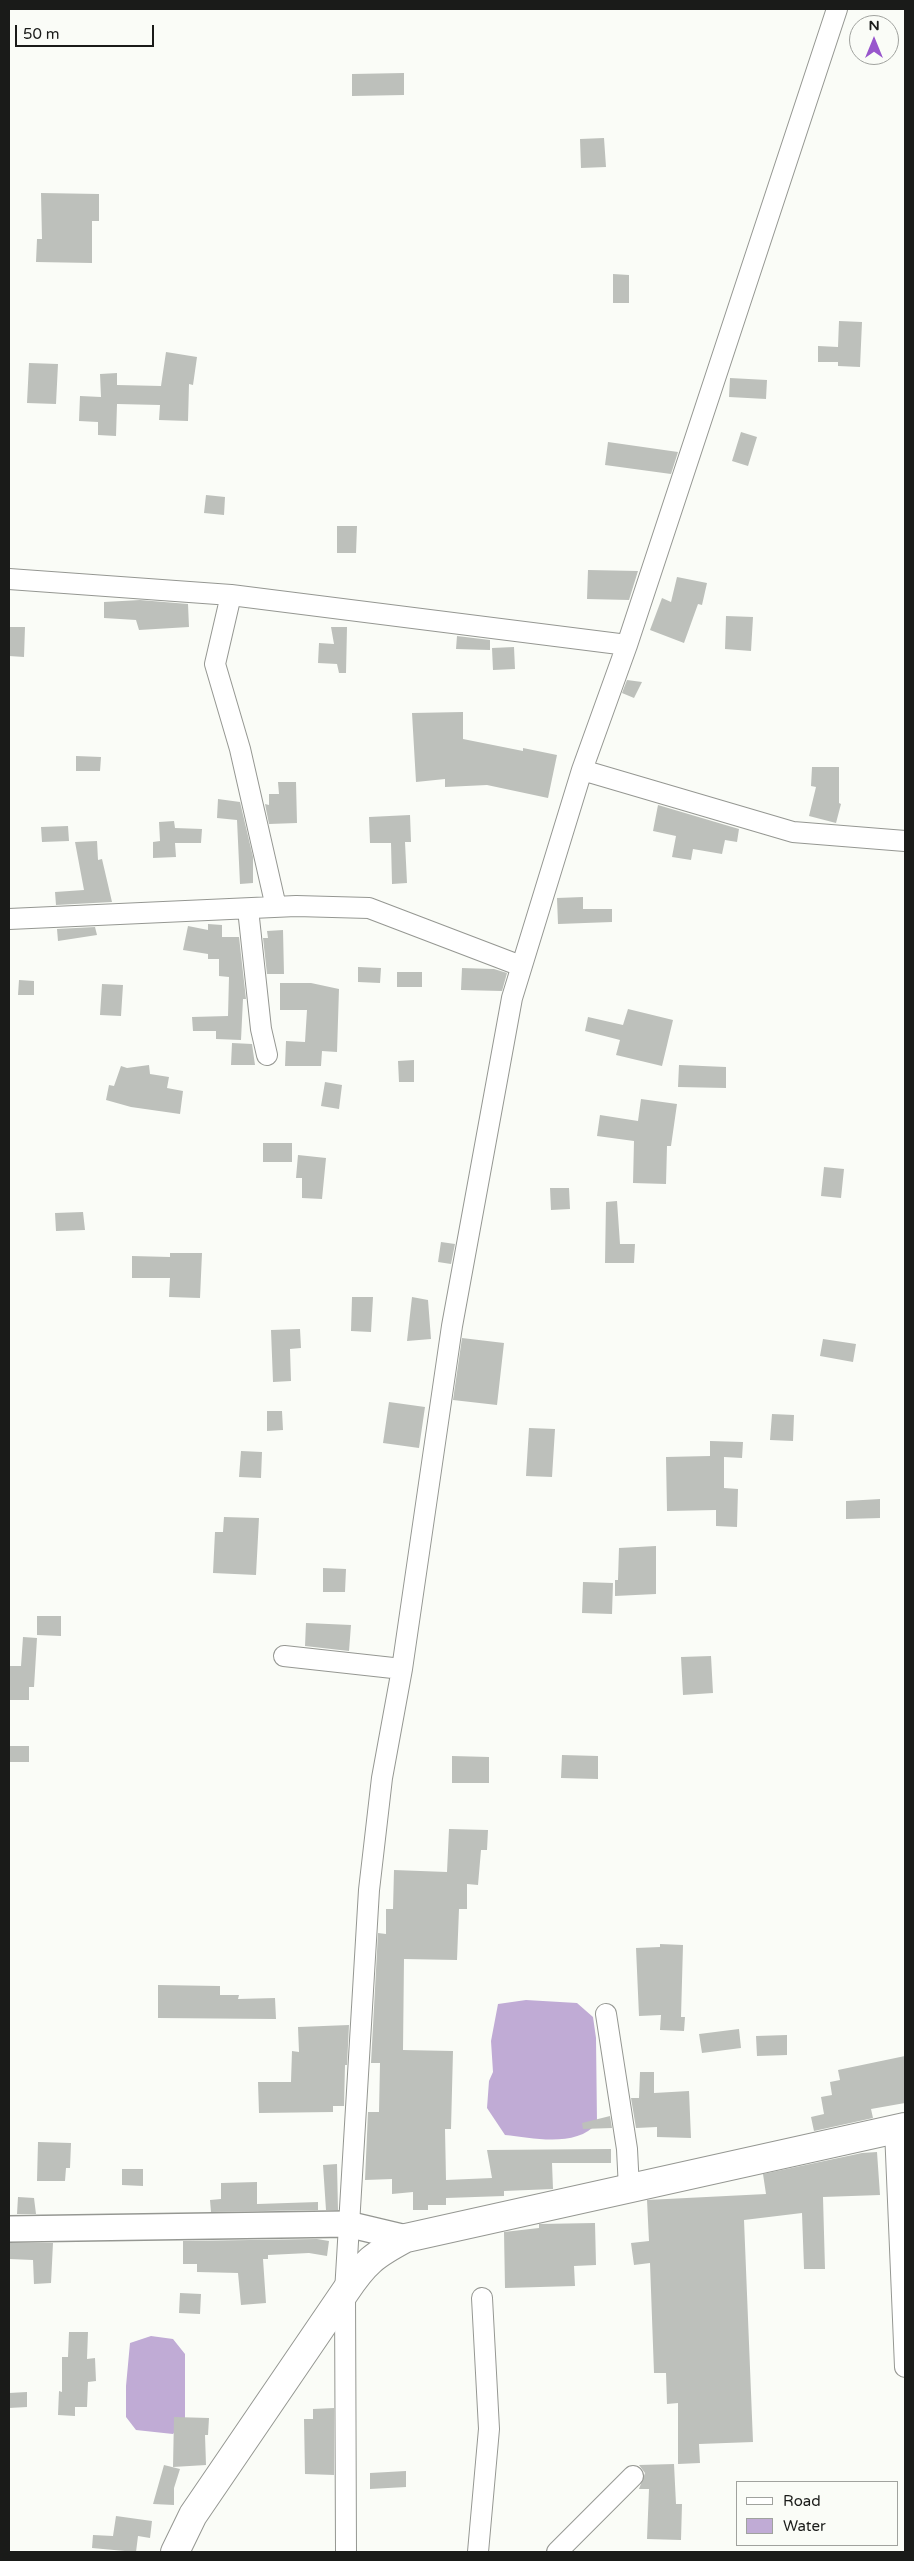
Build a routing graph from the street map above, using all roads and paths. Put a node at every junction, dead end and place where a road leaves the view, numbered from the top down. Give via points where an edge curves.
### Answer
1 (837, 9) edge
2 (9, 579) edge
3 (231, 595) junction
4 (627, 645) junction
5 (582, 770) junction
6 (905, 841) edge
7 (276, 907) junction
8 (248, 909) junction
9 (9, 919) edge
10 (521, 966) junction
11 (267, 1055) dead end
12 (284, 1656) dead end
13 (402, 1669) junction
14 (606, 2014) dead end
15 (900, 2129) edge
16 (628, 2189) junction
17 (347, 2224) junction
18 (9, 2229) edge
19 (406, 2238) junction
20 (345, 2292) junction
21 (482, 2298) dead end
22 (904, 2323) edge
23 (905, 2367) edge
24 (633, 2476) dead end
25 (175, 2552) edge
26 (346, 2552) edge
27 (478, 2552) edge
28 (556, 2552) edge

1 - 4 street
2 - 3 street
3 - 4 street
3 - 7 street via 215,664 240,749
4 - 5 street
5 - 6 street via 793,832
5 - 10 street
7 - 8 street
7 - 10 street via 369,908
8 - 9 street
8 - 11 street via 261,1029
10 - 13 street via 512,998 452,1326
12 - 13 street
13 - 17 street via 382,1778 368,1890
14 - 16 street via 627,2150
15 - 16 main road
15 - 22 street
16 - 19 main road
17 - 18 street
17 - 19 street
17 - 20 street
19 - 20 main road via 381,2251 363,2266
20 - 25 main road via 193,2515
20 - 26 street
21 - 27 street via 489,2429
22 - 23 street
24 - 28 street

